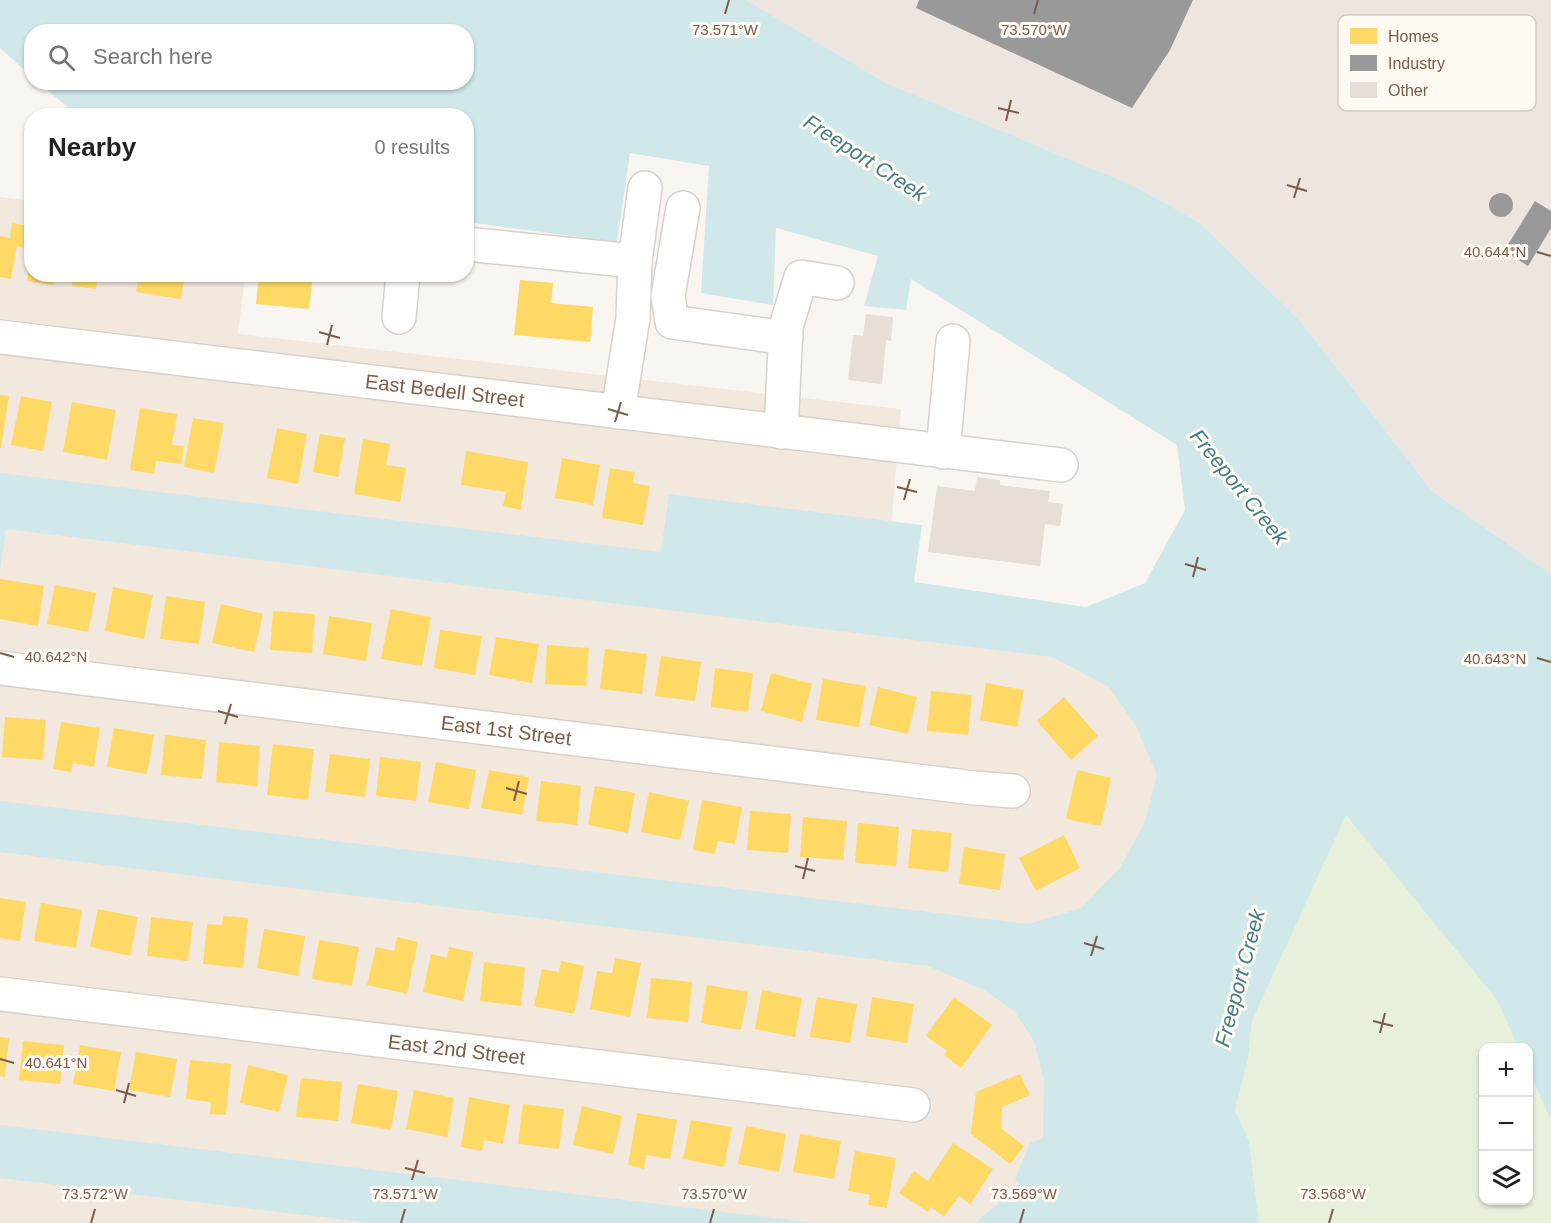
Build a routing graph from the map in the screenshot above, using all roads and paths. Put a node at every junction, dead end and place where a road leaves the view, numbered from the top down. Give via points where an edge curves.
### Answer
1 (645, 188) dead end
2 (682, 208) dead end
3 (474, 245) edge
4 (635, 261) junction
5 (402, 282) edge
6 (837, 283) dead end
7 (399, 317) dead end
8 (0, 337) edge
9 (786, 338) junction
10 (953, 341) dead end
11 (618, 412) junction
12 (781, 432) junction
13 (943, 452) junction
14 (1061, 465) dead end
15 (0, 668) edge
16 (1013, 791) dead end
17 (0, 994) edge
18 (913, 1105) dead end

1 - 4 street
2 - 9 street via 668,296 672,322
3 - 4 street
4 - 11 street via 633,318
5 - 7 street
6 - 9 street via 801,277
8 - 11 street, East Bedell Street
9 - 12 street
10 - 13 street
11 - 12 street, East Bedell Street
12 - 13 street, East Bedell Street
13 - 14 street, East Bedell Street
15 - 16 street, East 1st Street
17 - 18 street, East 2nd Street

